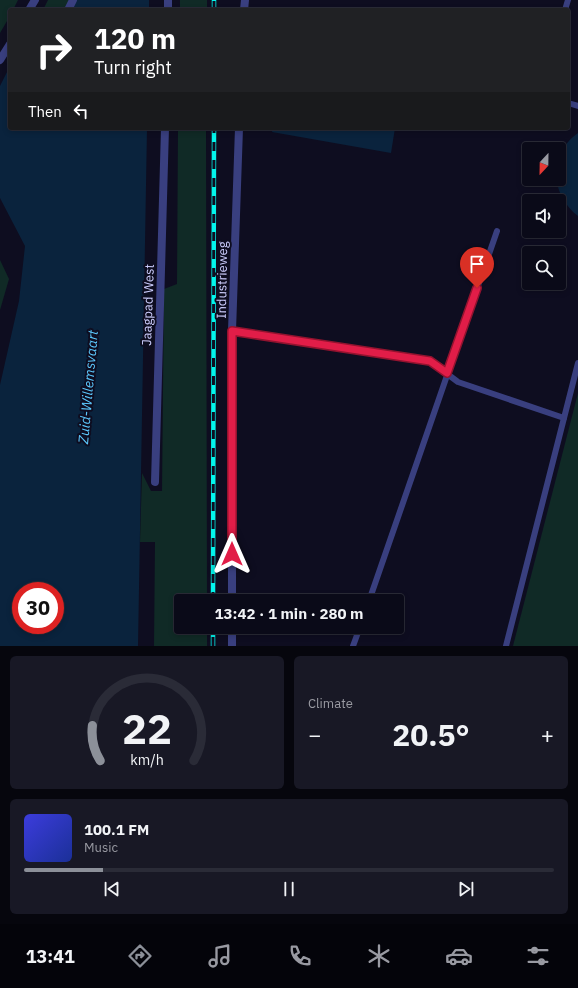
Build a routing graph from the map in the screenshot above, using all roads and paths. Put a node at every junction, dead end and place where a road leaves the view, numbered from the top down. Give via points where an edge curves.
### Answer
1 (8, 47) edge
2 (1, 59) edge
3 (165, 130) edge
4 (239, 130) edge
5 (497, 231) dead end
6 (232, 331) junction
7 (578, 363) edge
8 (447, 373) junction
9 (564, 418) junction
10 (155, 482) dead end
11 (232, 594) edge
12 (371, 594) edge
13 (232, 634) edge
14 (357, 634) edge
15 (232, 646) edge
16 (353, 646) edge
17 (506, 646) edge

1 - 2 street
3 - 10 street, Jaagpad West
4 - 6 street, Industrieweg
5 - 8 lane
6 - 8 lane via 430,361
6 - 11 street, Industrieweg
7 - 9 lane
8 - 9 lane via 458,382
8 - 12 lane
9 - 17 lane
13 - 15 street
14 - 16 lane

